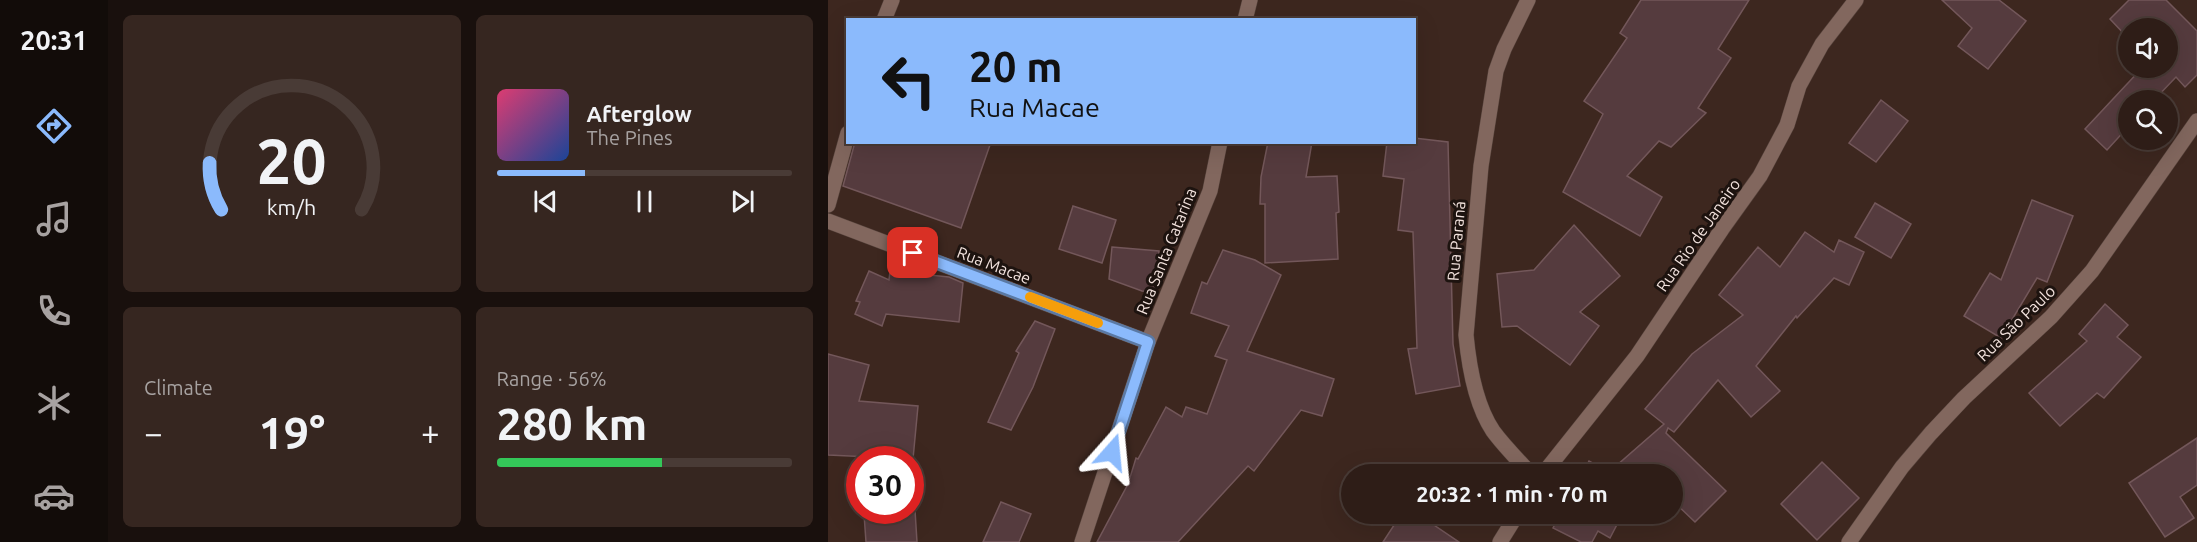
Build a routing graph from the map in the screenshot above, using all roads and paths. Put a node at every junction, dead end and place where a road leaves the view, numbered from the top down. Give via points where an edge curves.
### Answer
1 (892, 0) edge
2 (1250, 0) edge
3 (1528, 0) edge
4 (1856, 0) edge
5 (885, 18) edge
6 (1246, 18) edge
7 (2197, 121) edge
8 (846, 141) edge
9 (1220, 144) edge
10 (828, 205) edge
11 (828, 221) edge
12 (1148, 342) junction
13 (1522, 464) edge
14 (1551, 464) edge
15 (1511, 524) edge
16 (1082, 542) edge
17 (1500, 542) edge
18 (1849, 542) edge

1 - 5 street
2 - 6 street
3 - 13 street, Rua Paraná via 1496,71 1481,166 1466,336 1475,386 1492,430
4 - 14 street, Rua Rio de Janeiro via 1822,44 1760,176 1637,356
7 - 18 street, Rua São Paulo via 2092,272 1931,433 1902,466
8 - 10 street
9 - 12 street, Rua Santa Catarina via 1210,191
11 - 12 street, Rua Macae
12 - 16 street, Rua Santa Catarina
15 - 17 street

